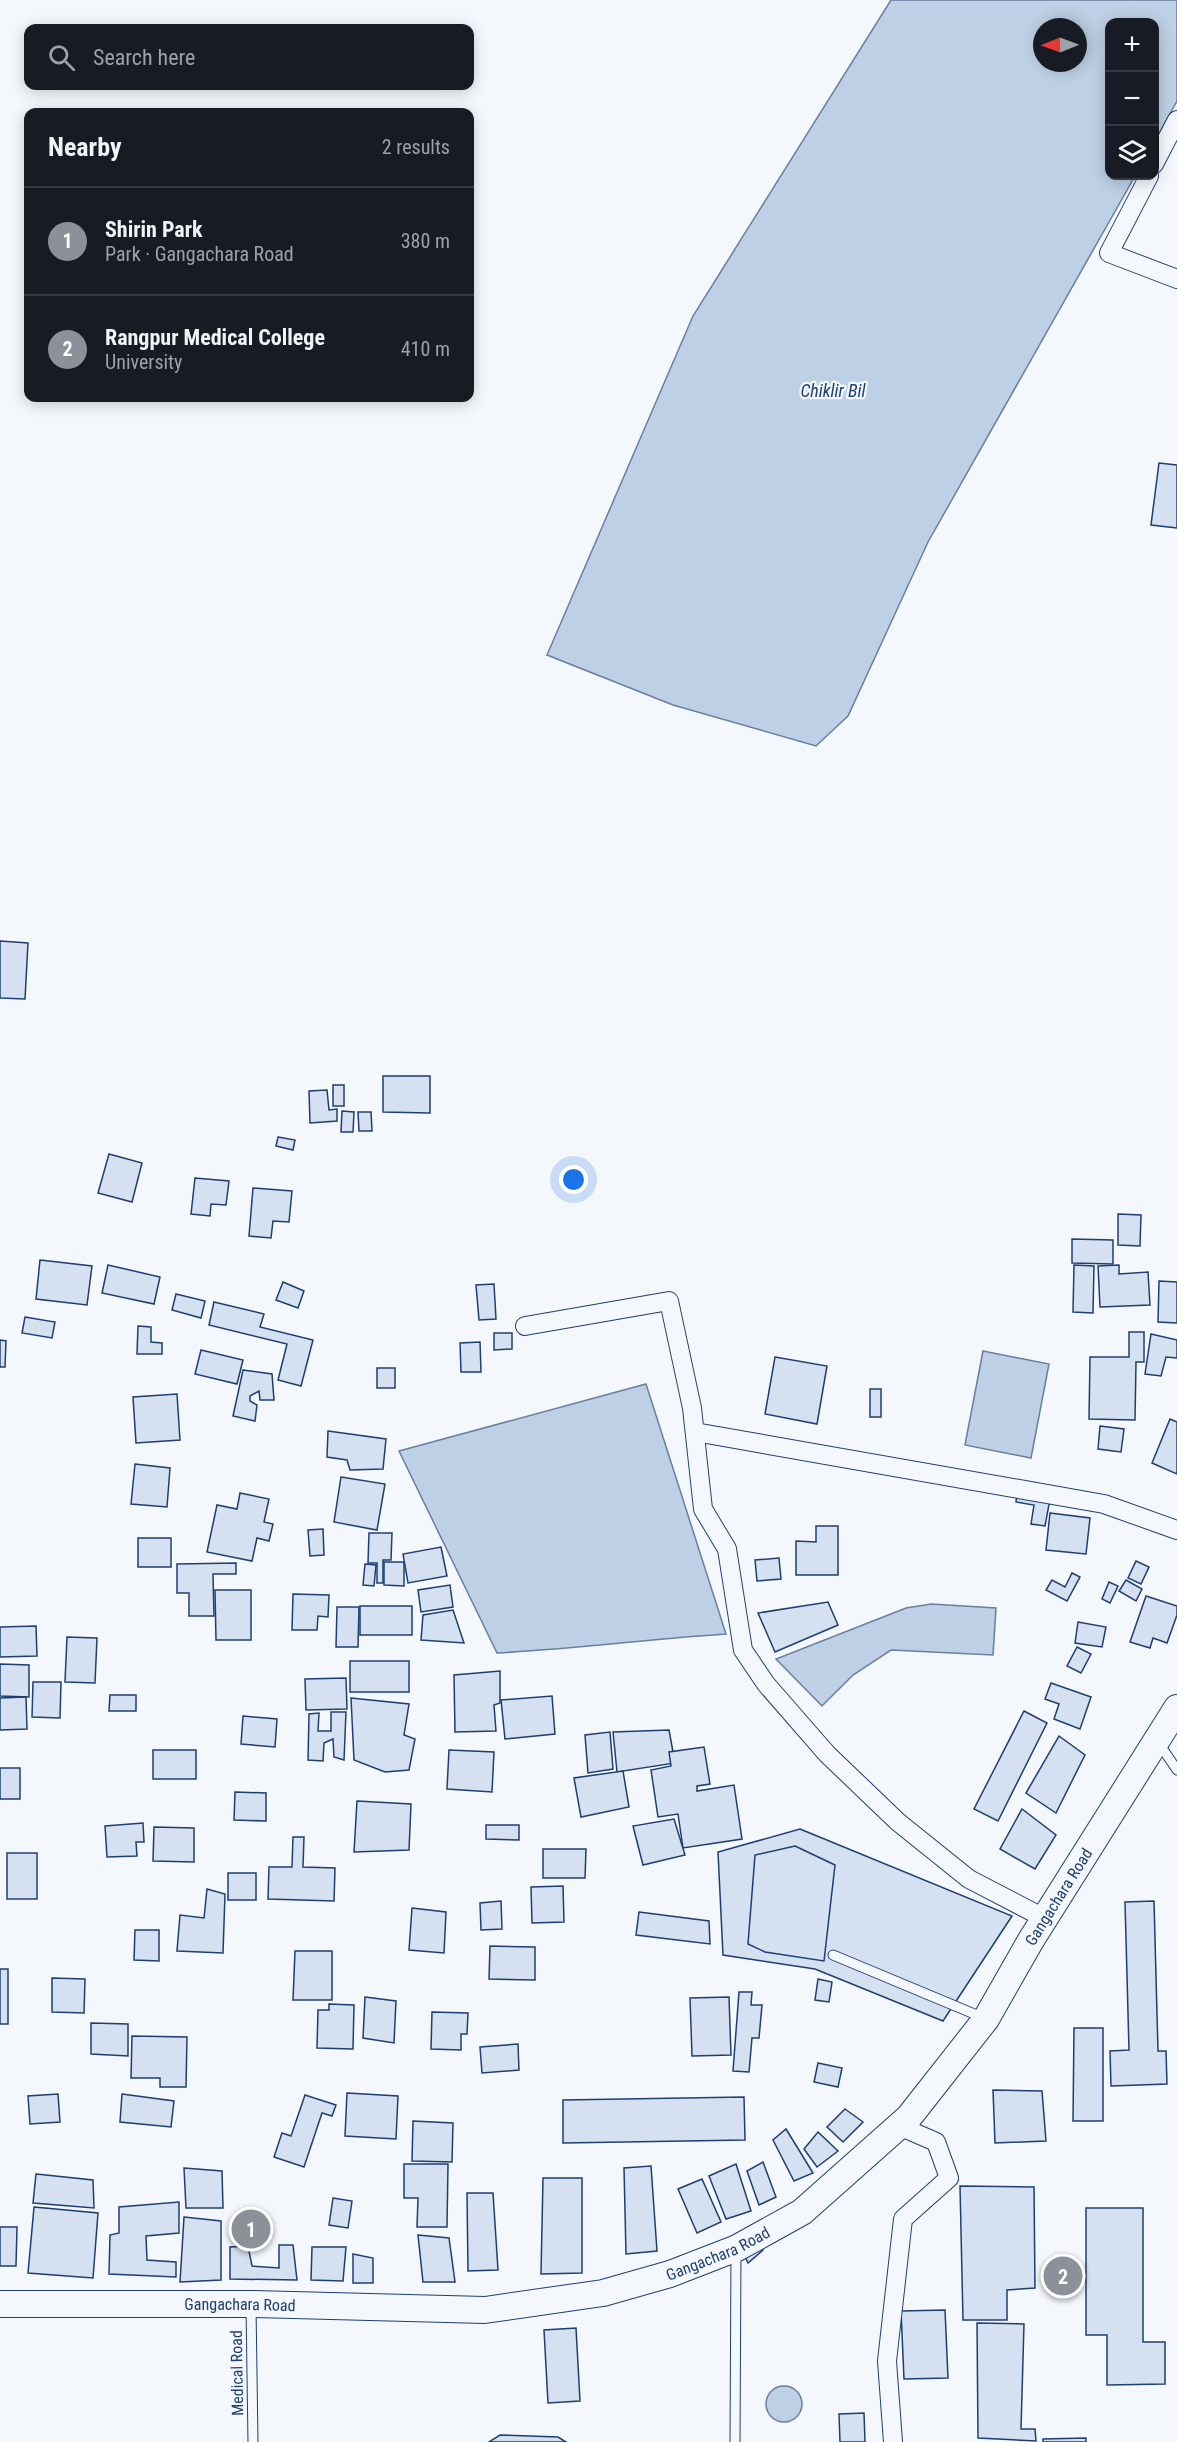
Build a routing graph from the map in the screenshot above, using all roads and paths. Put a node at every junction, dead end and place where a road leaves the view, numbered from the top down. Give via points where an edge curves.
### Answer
1 (1177, 120) edge
2 (1159, 156) edge
3 (1147, 180) edge
4 (1177, 279) edge
5 (525, 1326) dead end
6 (695, 1432) junction
7 (1177, 1530) edge
8 (1177, 1708) edge
9 (1157, 1740) junction
10 (1177, 1770) edge
11 (1044, 1918) junction
12 (833, 1955) dead end
13 (986, 2019) junction
14 (899, 2126) junction
15 (736, 2248) junction
16 (0, 2304) edge
17 (251, 2304) junction
18 (253, 2442) edge
19 (735, 2442) edge
20 (893, 2442) edge

1 - 2 street
3 - 4 street via 1109,253
5 - 6 street via 669,1301
6 - 7 street via 1104,1504
6 - 11 street via 703,1509 727,1549 743,1650 766,1684 827,1754 898,1822 969,1879
8 - 9 main road, Gangachara Road
9 - 10 lane
9 - 11 main road, Gangachara Road
11 - 13 main road, Gangachara Road
12 - 13 lane
13 - 14 main road, Gangachara Road
14 - 15 main road, Gangachara Road via 802,2212
14 - 20 street via 936,2142 949,2178 903,2219 887,2361
15 - 17 main road, Gangachara Road via 659,2277 547,2303 486,2310
15 - 19 lane
16 - 17 main road, Gangachara Road
17 - 18 lane, Medical Road

